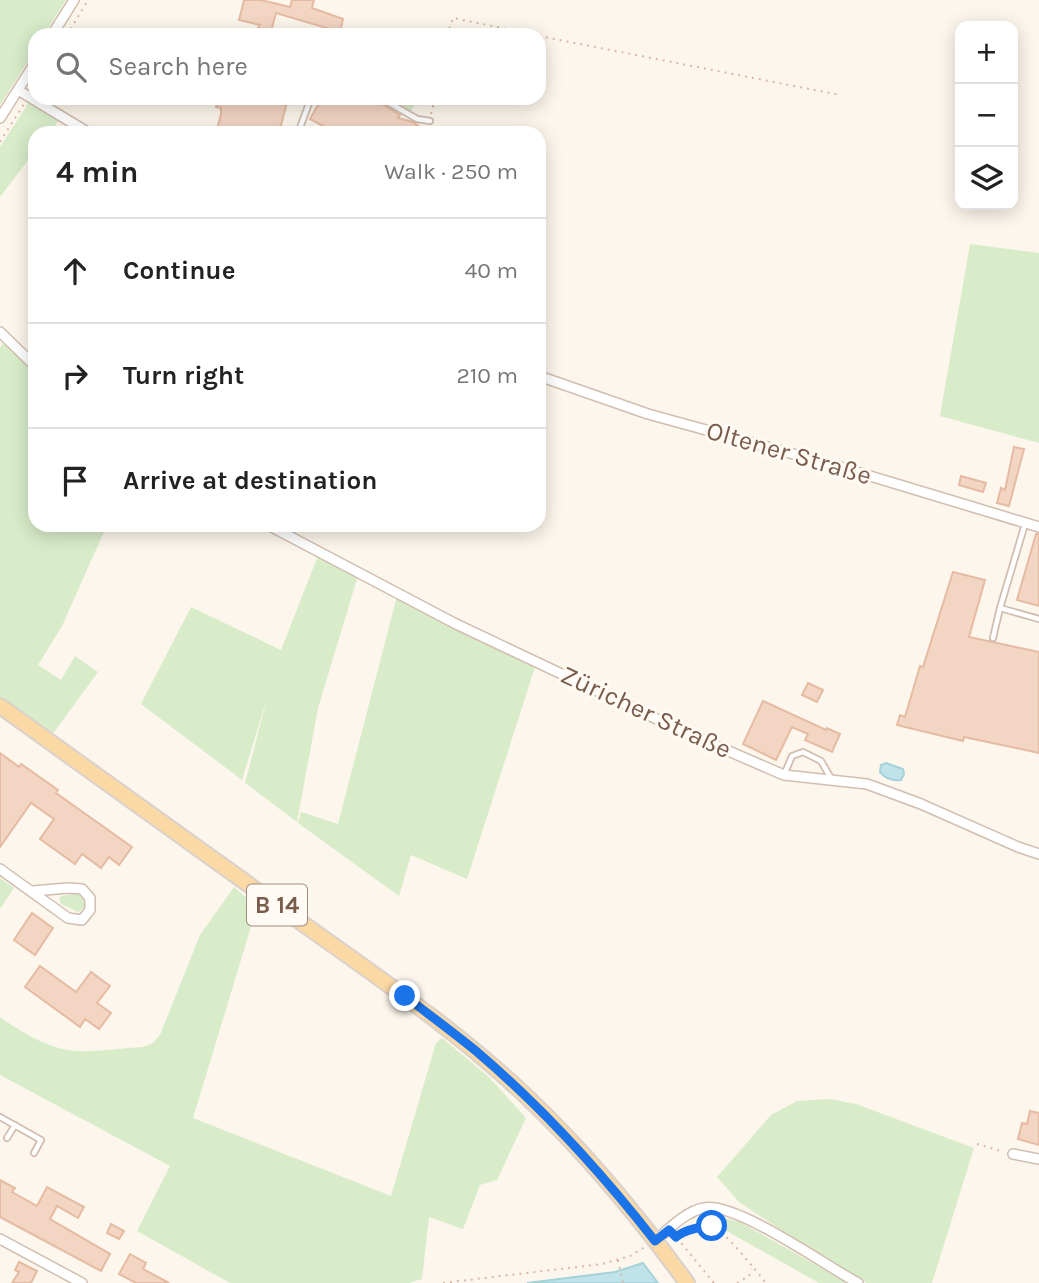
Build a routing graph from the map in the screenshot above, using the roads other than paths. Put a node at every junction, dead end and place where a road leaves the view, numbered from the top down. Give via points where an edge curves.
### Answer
1 (74, 0) edge
2 (56, 28) edge
3 (28, 74) edge
4 (18, 90) junction
5 (28, 96) edge
6 (42, 105) edge
7 (308, 105) edge
8 (393, 105) edge
9 (0, 118) edge
10 (430, 121) dead end
11 (77, 126) edge
12 (301, 126) edge
13 (0, 332) edge
14 (28, 359) edge
15 (546, 378) edge
16 (1025, 523) junction
17 (1039, 527) edge
18 (281, 532) edge
19 (1000, 608) junction
20 (1039, 619) edge
21 (993, 638) dead end
22 (0, 706) edge
23 (784, 775) junction
24 (833, 780) junction
25 (1039, 854) edge
26 (0, 869) edge
27 (33, 891) junction
28 (0, 1117) edge
29 (15, 1125) junction
30 (7, 1138) dead end
31 (34, 1153) dead end
32 (1013, 1154) road end
33 (1039, 1159) edge
34 (0, 1239) edge
35 (655, 1241) junction
36 (82, 1283) edge
37 (687, 1283) edge
38 (858, 1283) edge

1 - 2 street
3 - 4 street
4 - 5 street
4 - 9 street
6 - 11 street
7 - 12 lane
8 - 10 lane
13 - 14 street
15 - 16 street, Oltener Straße via 648,414
16 - 17 street, Oltener Straße
16 - 19 lane
18 - 23 street, Züricher Straße via 456,624
19 - 20 lane
19 - 21 lane
22 - 35 main road, B 14 via 476,1051 575,1146
23 - 24 street, Züricher Straße
23 - 24 lane via 792,756 803,752 821,761
24 - 25 street, Züricher Straße via 867,783
26 - 27 street
27 - 27 street via 82,889 90,898 90,910 82,920 75,920
28 - 29 lane
29 - 30 lane
29 - 31 lane via 41,1140
32 - 33 street
34 - 36 street
35 - 37 main road, B 14
35 - 38 street via 695,1211 725,1209

